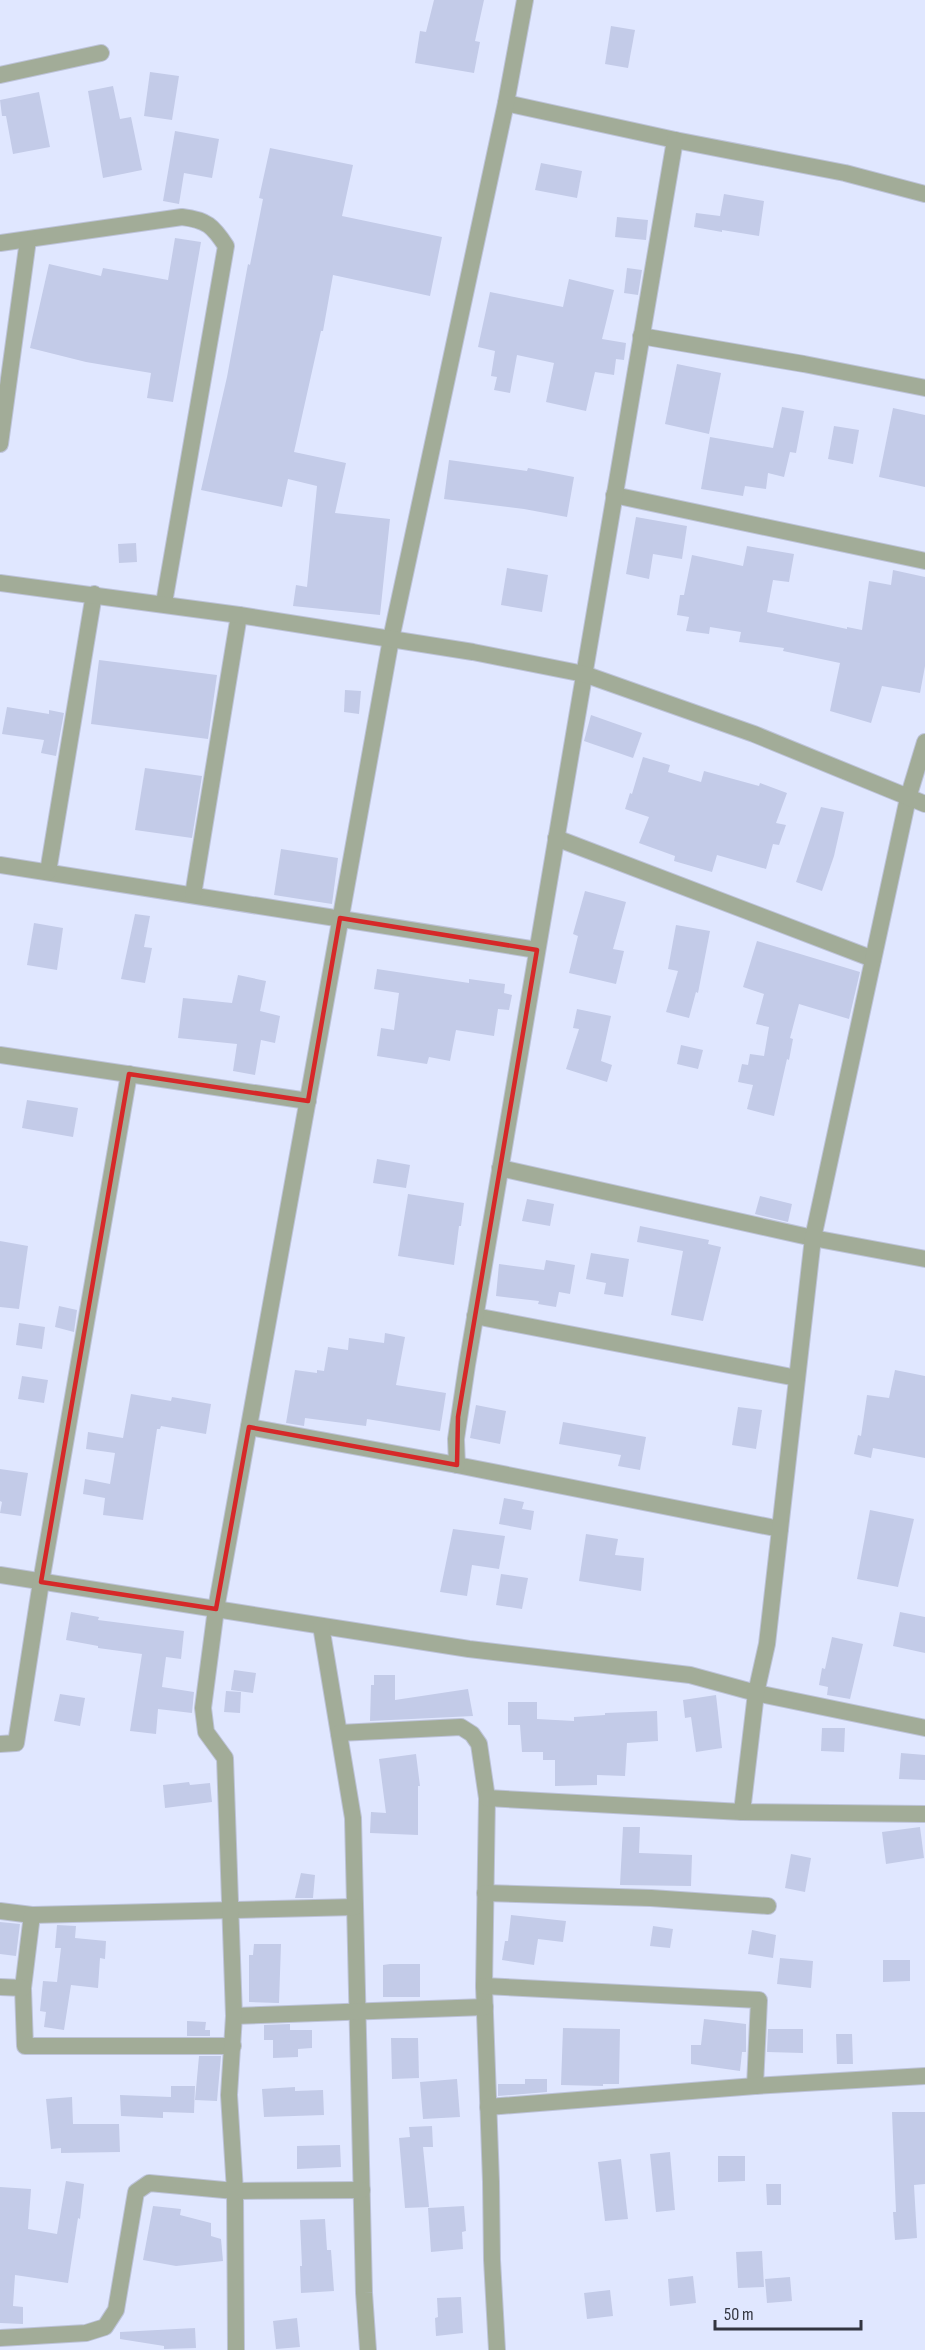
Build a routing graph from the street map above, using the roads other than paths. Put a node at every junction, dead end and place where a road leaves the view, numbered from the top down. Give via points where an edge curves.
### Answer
1 (525, 0) edge
2 (101, 52) dead end
3 (0, 75) edge
4 (506, 103) junction
5 (675, 140) junction
6 (925, 194) edge
7 (28, 240) junction
8 (0, 243) edge
9 (641, 336) junction
10 (925, 388) edge
11 (0, 444) edge
12 (614, 495) junction
13 (925, 561) edge
14 (0, 583) edge
15 (93, 594) junction
16 (164, 603) junction
17 (239, 615) junction
18 (391, 639) junction
19 (584, 674) junction
20 (925, 742) edge
21 (908, 798) junction
22 (925, 804) edge
23 (556, 838) junction
24 (0, 865) edge
25 (48, 872) junction
26 (193, 895) junction
27 (340, 918) junction
28 (537, 950) junction
29 (873, 959) junction
30 (0, 1055) edge
31 (129, 1074) junction
32 (308, 1101) junction
33 (500, 1168) junction
34 (813, 1238) junction
35 (925, 1259) edge
36 (475, 1316) junction
37 (797, 1377) junction
38 (249, 1427) junction
39 (457, 1465) junction
40 (780, 1528) junction
41 (0, 1575) edge
42 (41, 1582) junction
43 (216, 1609) junction
44 (321, 1626) junction
45 (756, 1693) junction
46 (925, 1728) edge
47 (339, 1733) junction
48 (0, 1744) edge
49 (487, 1798) junction
50 (742, 1812) junction
51 (925, 1814) edge
52 (485, 1893) junction
53 (768, 1906) dead end
54 (355, 1908) junction
55 (229, 1910) junction
56 (0, 1911) edge
57 (32, 1914) junction
58 (484, 1986) junction
59 (0, 1987) edge
60 (23, 1988) junction
61 (485, 2007) junction
62 (358, 2012) junction
63 (234, 2016) junction
64 (233, 2046) junction
65 (925, 2076) edge
66 (755, 2086) junction
67 (489, 2107) junction
68 (362, 2190) junction
69 (235, 2191) junction
70 (0, 2338) edge
71 (236, 2350) edge
72 (368, 2350) edge
73 (496, 2350) edge

1 - 4 street
2 - 3 street
4 - 5 street
4 - 18 street
5 - 6 street via 845,173
5 - 9 street
7 - 8 street
7 - 11 street
7 - 16 street via 182,217 205,222 226,246
9 - 10 street
9 - 12 street
12 - 13 street
12 - 19 street
14 - 15 street
15 - 16 street
15 - 25 street
16 - 17 street
17 - 18 street
17 - 26 street
18 - 19 street
18 - 27 street
19 - 21 street via 754,734
19 - 23 street
20 - 21 street
21 - 22 street
21 - 29 street
23 - 28 street
23 - 29 street
24 - 25 street
25 - 26 street
26 - 27 street
27 - 28 street
27 - 32 street
28 - 33 street
29 - 34 street
30 - 31 street
31 - 32 street
31 - 42 street
32 - 38 street
33 - 34 street
33 - 36 street
34 - 35 street
34 - 37 street
36 - 37 street
36 - 39 street via 458,1417
37 - 40 street
38 - 39 street
38 - 43 street
39 - 40 street
40 - 45 street via 767,1644
41 - 42 street
42 - 43 street
42 - 48 street via 16,1743
43 - 44 street
43 - 55 street via 203,1708 206,1732 225,1758
44 - 45 street via 468,1649 690,1675
44 - 47 street
45 - 46 street
45 - 50 street
47 - 49 street via 461,1727 479,1744
47 - 54 street via 353,1818
49 - 50 street
49 - 52 street
50 - 51 street
52 - 53 street
52 - 58 street
54 - 55 street
54 - 62 street
55 - 57 street
55 - 63 street
56 - 57 street
57 - 60 street
58 - 61 street
58 - 66 street via 759,2000
59 - 60 street
60 - 64 street via 25,2046
61 - 62 street
61 - 67 street
62 - 63 street
62 - 68 street
63 - 64 street
64 - 69 street via 229,2095
65 - 66 street
66 - 67 street
67 - 73 street
68 - 69 street
68 - 72 street
69 - 70 street via 149,2183 136,2192 116,2310 105,2327 86,2333
69 - 71 street

